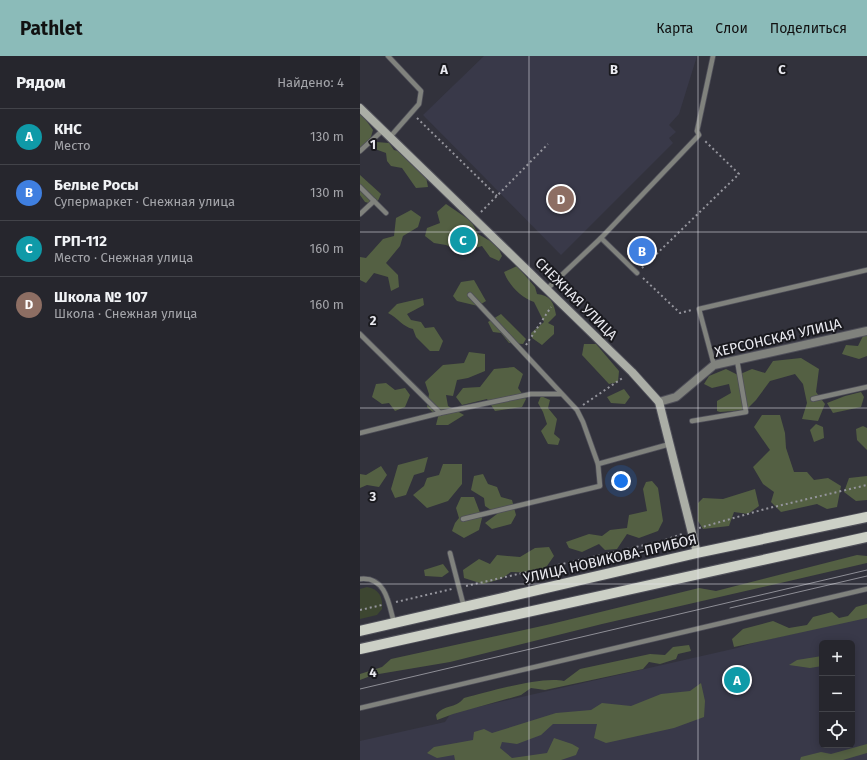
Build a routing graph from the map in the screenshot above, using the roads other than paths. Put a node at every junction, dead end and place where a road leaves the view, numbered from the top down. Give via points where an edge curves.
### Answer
1 (713, 56) edge
2 (390, 57) edge
3 (360, 108) edge
4 (382, 130) junction
5 (390, 137) junction
6 (360, 151) edge
7 (360, 187) edge
8 (374, 201) junction
9 (386, 213) dead end
10 (360, 214) edge
11 (601, 238) junction
12 (867, 270) edge
13 (637, 273) road end
14 (547, 290) junction
15 (470, 295) dead end
16 (867, 333) edge
17 (360, 334) edge
18 (737, 360) junction
19 (714, 365) junction
20 (867, 387) edge
21 (561, 394) junction
22 (812, 399) dead end
23 (659, 402) junction
24 (440, 413) junction
25 (692, 421) dead end
26 (360, 433) edge
27 (670, 444) junction
28 (598, 464) junction
29 (867, 517) edge
30 (463, 519) dead end
31 (867, 537) edge
32 (450, 553) dead end
33 (697, 553) junction
34 (360, 579) edge
35 (867, 589) edge
36 (464, 607) junction
37 (394, 623) junction
38 (360, 631) edge
39 (360, 650) edge
40 (360, 708) edge

1 - 11 lane via 697,131 700,135
2 - 5 lane via 422,92 420,104
3 - 4 street, СНЕЖНАЯ УЛИЦА
4 - 5 street, СНЕЖНАЯ УЛИЦА
4 - 6 lane
5 - 14 street, СНЕЖНАЯ УЛИЦА
7 - 8 lane
8 - 9 lane
8 - 10 lane
11 - 13 lane
11 - 14 lane
12 - 19 lane via 699,309
14 - 23 street, СНЕЖНАЯ УЛИЦА via 632,372
15 - 21 lane
16 - 18 street, ХЕРСОНСКАЯ УЛИЦА
17 - 24 lane
18 - 19 street, ХЕРСОНСКАЯ УЛИЦА
18 - 25 lane via 746,412
19 - 23 street, ХЕРСОНСКАЯ УЛИЦА via 676,397
20 - 22 lane
21 - 24 lane via 531,394
21 - 28 lane via 577,410
23 - 27 street, СНЕЖНАЯ УЛИЦА
24 - 26 lane
27 - 28 lane
27 - 33 street, СНЕЖНАЯ УЛИЦА
28 - 30 lane via 600,486
29 - 33 main road, УЛИЦА НОВИКОВА-ПРИБОЯ
31 - 39 main road
32 - 36 lane
33 - 36 main road, УЛИЦА НОВИКОВА-ПРИБОЯ
34 - 37 lane via 377,582 384,590
35 - 40 lane
36 - 37 main road, УЛИЦА НОВИКОВА-ПРИБОЯ
37 - 38 main road, УЛИЦА НОВИКОВА-ПРИБОЯ

